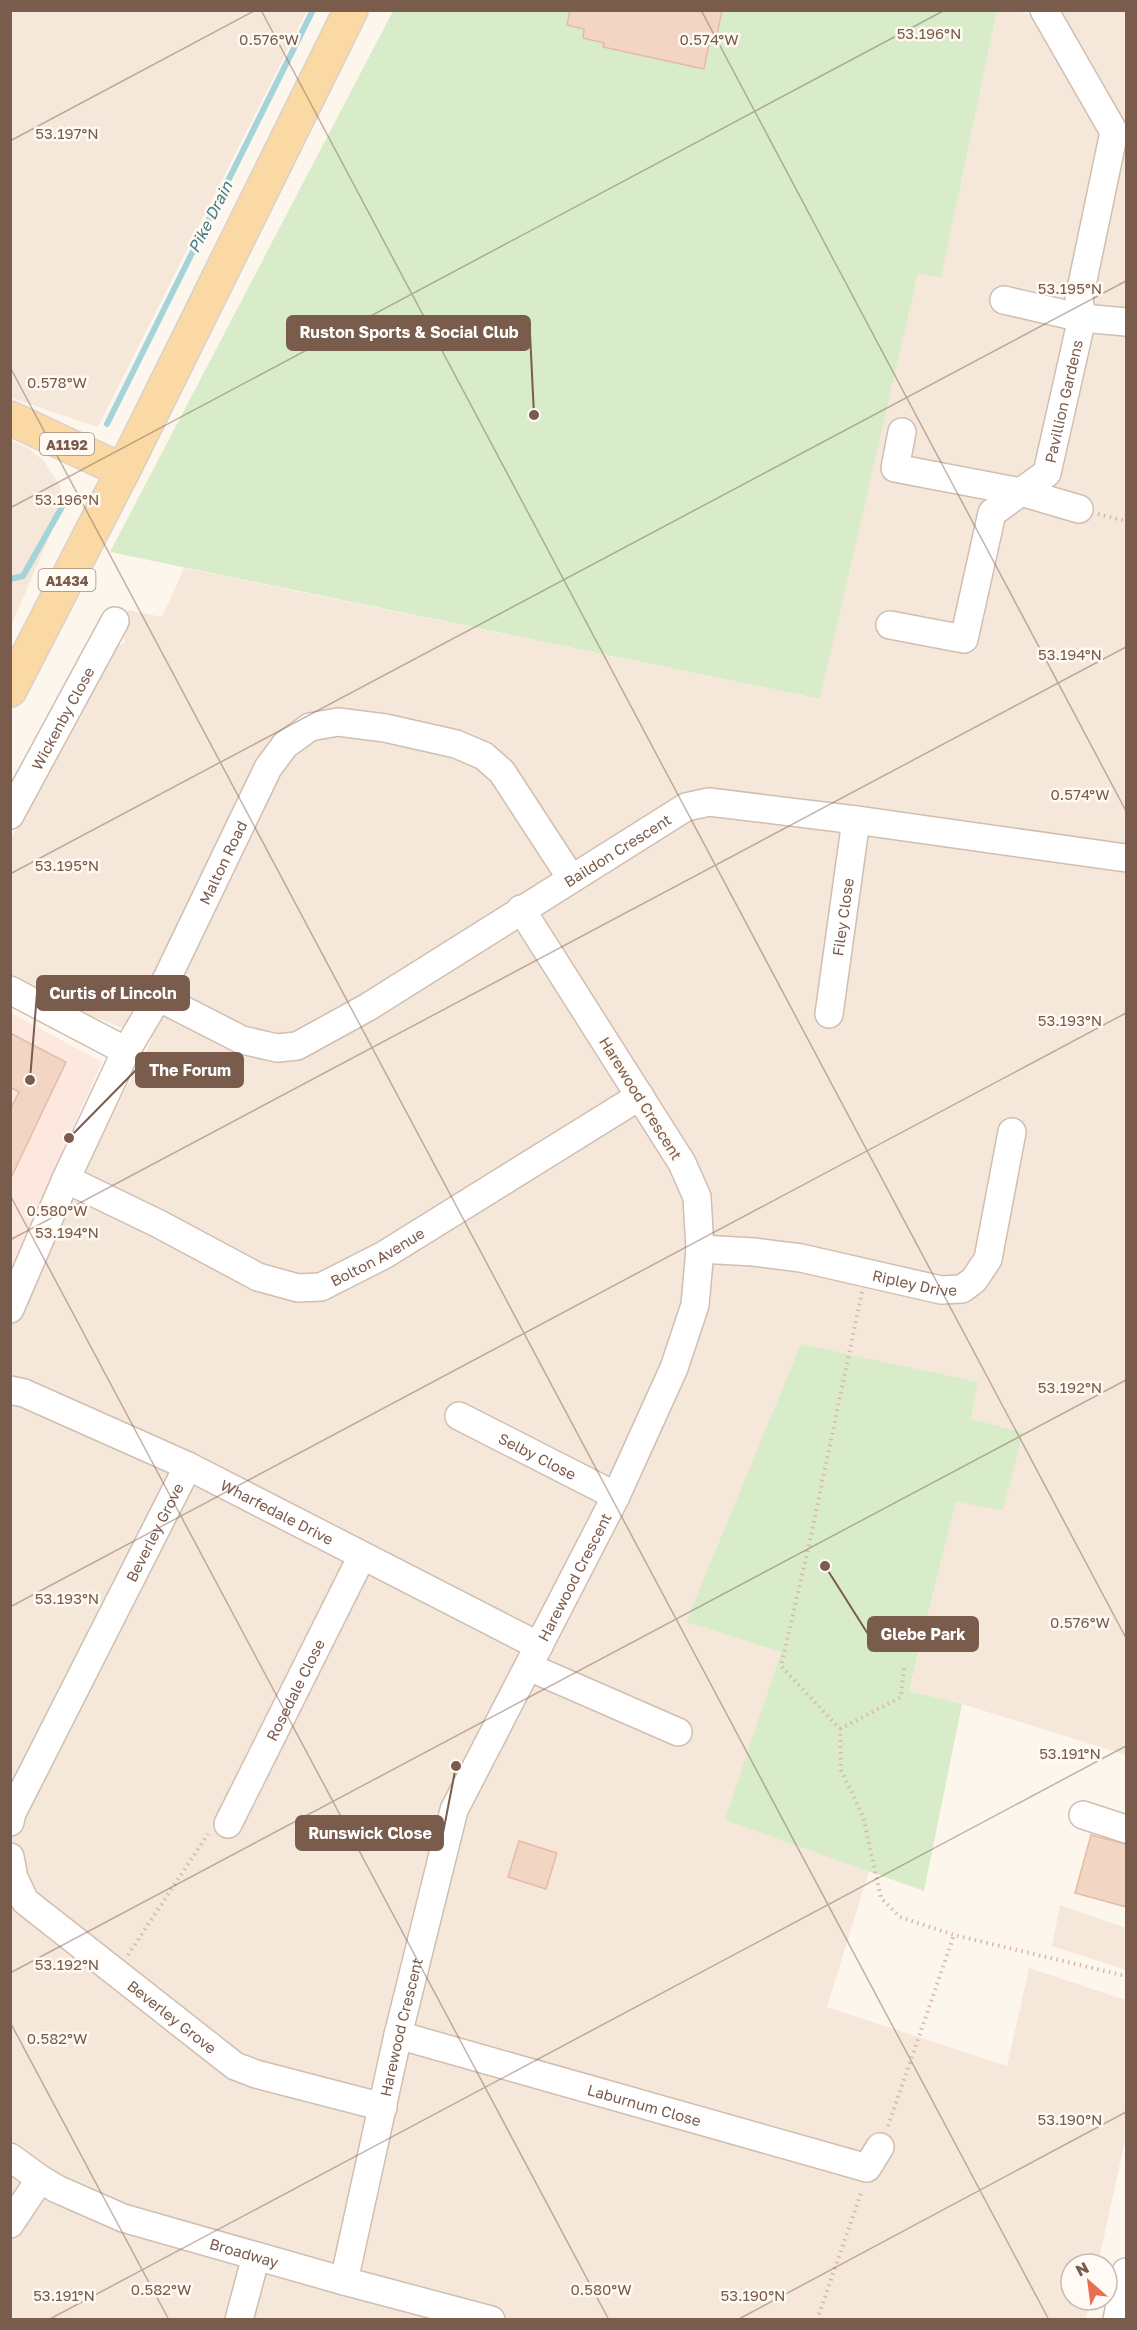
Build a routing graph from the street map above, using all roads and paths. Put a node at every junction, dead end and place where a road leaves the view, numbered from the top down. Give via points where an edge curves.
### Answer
1 (351, 10) edge
2 (1044, 10) edge
3 (1120, 133) edge
4 (1116, 173) edge
5 (1004, 300) dead end
6 (1082, 318) junction
7 (1126, 322) edge
8 (10, 418) edge
9 (902, 432) dead end
10 (123, 471) junction
11 (1021, 492) junction
12 (1078, 509) dead end
13 (115, 621) dead end
14 (890, 625) dead end
15 (10, 690) edge
16 (10, 815) edge
17 (856, 820) junction
18 (1126, 858) edge
19 (571, 878) junction
20 (521, 909) junction
21 (10, 990) edge
22 (158, 997) junction
23 (830, 1014) dead end
24 (126, 1051) junction
25 (640, 1096) junction
26 (1012, 1132) dead end
27 (66, 1179) junction
28 (700, 1249) junction
29 (866, 1274) junction
30 (10, 1309) edge
31 (10, 1389) edge
32 (459, 1416) dead end
33 (188, 1466) junction
34 (616, 1496) junction
35 (362, 1556) junction
36 (534, 1657) junction
37 (904, 1668) dead end
38 (840, 1729) junction
39 (678, 1732) dead end
40 (1083, 1815) dead end
41 (10, 1822) edge
42 (228, 1824) joint
43 (1126, 1829) edge
44 (10, 1857) edge
45 (954, 1935) junction
46 (116, 1973) junction
47 (1126, 1976) edge
48 (398, 2035) junction
49 (383, 2107) junction
50 (10, 2157) edge
51 (870, 2168) junction
52 (40, 2179) junction
53 (10, 2224) edge
54 (256, 2256) junction
55 (1126, 2272) edge
56 (344, 2281) junction
57 (239, 2319) edge
58 (491, 2319) edge
59 (818, 2319) edge
60 (1117, 2319) edge

1 - 10 main road, A1434
2 - 3 street, Pavillion Gardens
3 - 4 street, Pavillion Gardens
4 - 6 street, Pavillion Gardens via 1079,299
5 - 6 street
6 - 7 street
6 - 11 street, Pavillion Gardens via 1047,474
8 - 10 main road, A1192
9 - 11 street via 895,468
10 - 15 main road, A1434
11 - 12 street
11 - 14 street, Pavillion Gardens via 992,513 964,639
13 - 16 street, Wickenby Close
17 - 18 street, Baildon Crescent
17 - 19 street, Baildon Crescent via 709,802 686,807
17 - 23 street, Filey Close
19 - 20 street, Baildon Crescent
19 - 22 street, Malton Road via 502,772 484,756 456,744 385,728 338,722 310,727 285,744 267,768
20 - 22 street, Baildon Crescent via 368,1007 297,1046 277,1048 242,1040
20 - 25 street, Harewood Crescent
21 - 24 street
22 - 24 street, Malton Road
24 - 27 street, Malton Road
25 - 27 street, Bolton Avenue via 384,1256 321,1287 298,1288 258,1277
25 - 28 street, Harewood Crescent via 682,1163 697,1197
26 - 29 street, Ripley Drive via 988,1259 974,1280 962,1289 940,1290
27 - 30 street, Malton Road
28 - 29 street, Ripley Drive via 801,1258
28 - 34 street, Harewood Crescent via 695,1305 674,1368
29 - 38 path via 781,1666
31 - 33 street, Wharfedale Drive
32 - 34 street, Selby Close
33 - 35 street, Wharfedale Drive
33 - 41 street, Beverley Grove
34 - 36 street, Harewood Crescent
35 - 36 street, Wharfedale Drive
35 - 42 street, Rosedale Close
36 - 39 street, Wharfedale Drive
36 - 48 street, Harewood Crescent via 454,1810
37 - 38 path via 901,1697
38 - 45 path via 841,1770 863,1816 881,1899 900,1917
40 - 43 street
42 - 46 path via 213,1826
44 - 46 street, Beverley Grove via 25,1901
45 - 47 path
45 - 51 path
46 - 49 street, Beverley Grove via 235,2067
48 - 49 street, Harewood Crescent
48 - 51 street, Laburnum Close
49 - 56 street, Harewood Crescent
50 - 52 street, Broadway
51 - 59 path
52 - 53 street
52 - 54 street, Broadway via 123,2218
54 - 56 street, Broadway
54 - 57 street
55 - 60 street
56 - 58 street, Broadway

